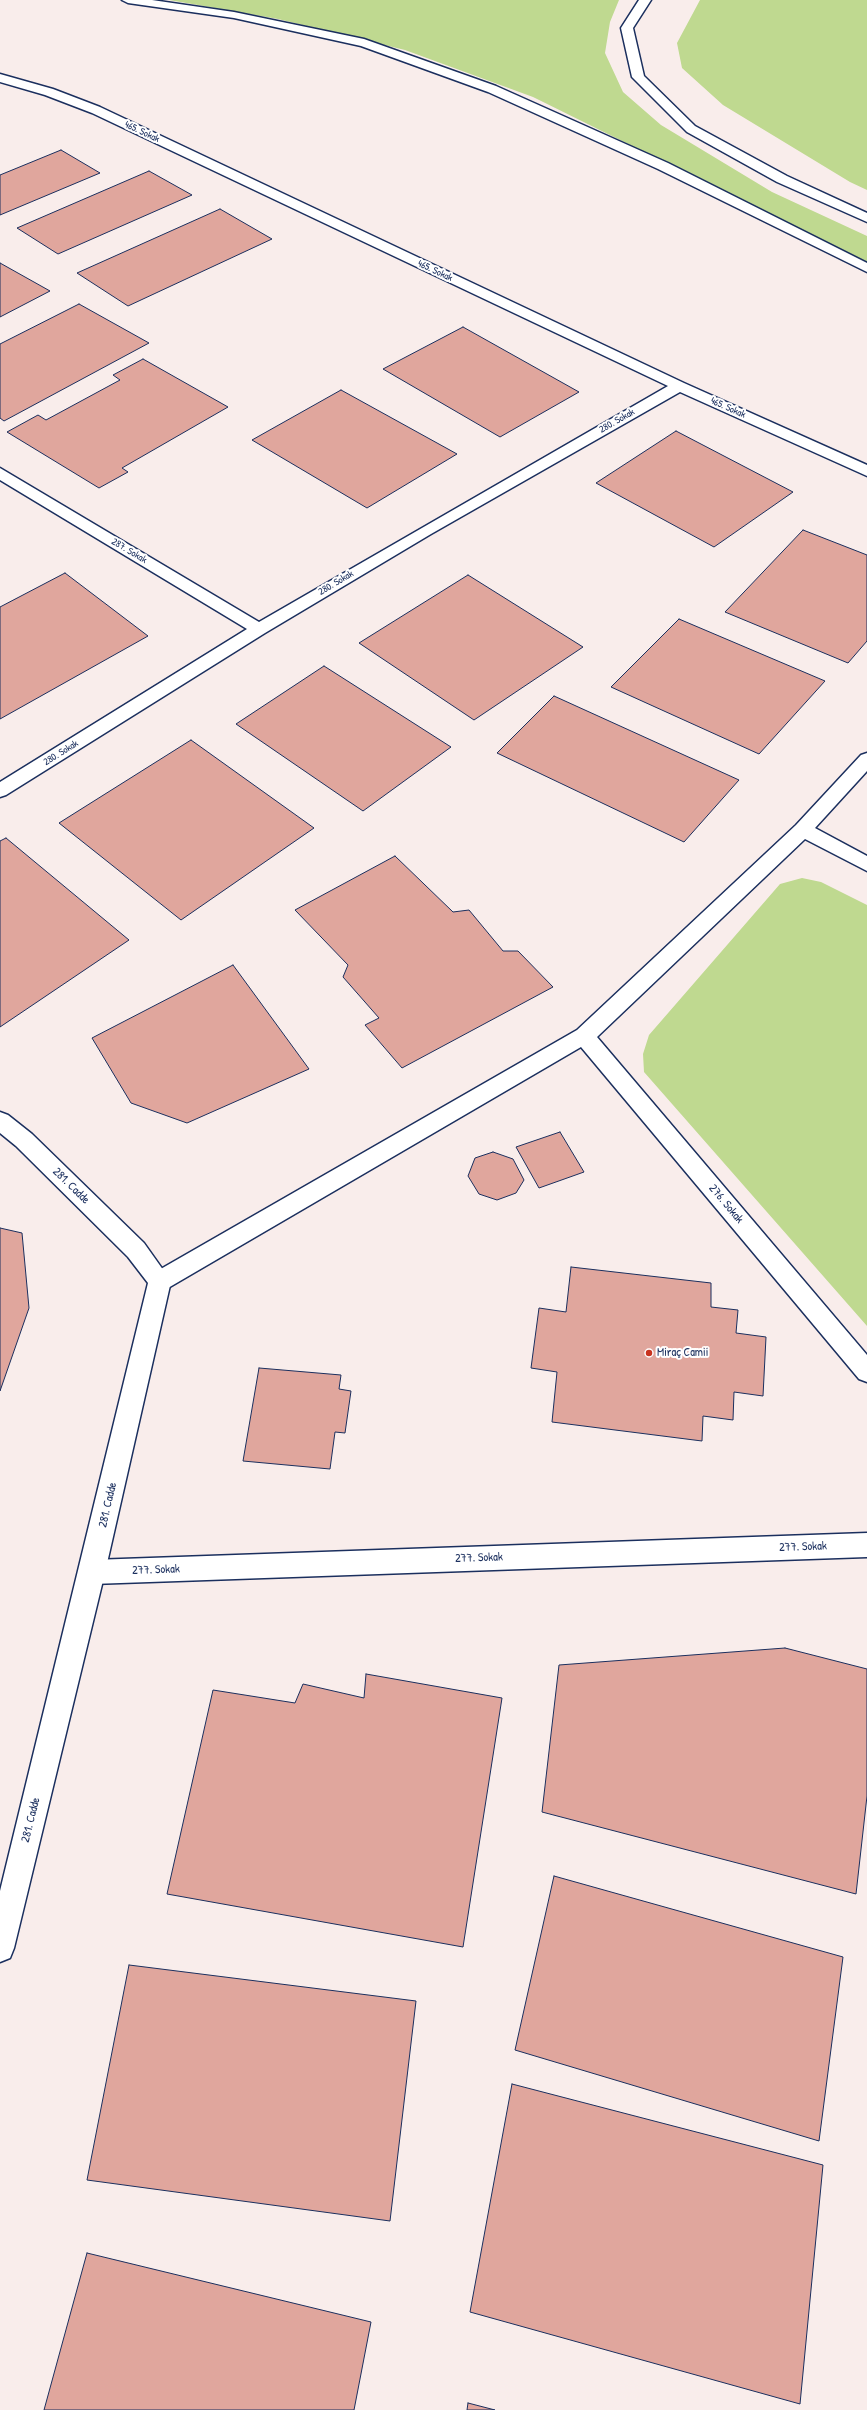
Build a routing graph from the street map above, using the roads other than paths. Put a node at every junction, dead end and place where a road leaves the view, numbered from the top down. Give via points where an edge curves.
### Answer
1 (128, 0) edge
2 (645, 0) edge
3 (0, 78) edge
4 (867, 218) edge
5 (867, 268) edge
6 (679, 386) junction
7 (867, 471) edge
8 (0, 473) edge
9 (259, 629) junction
10 (867, 759) edge
11 (0, 791) edge
12 (803, 830) junction
13 (867, 864) edge
14 (584, 1036) junction
15 (0, 1121) edge
16 (160, 1281) junction
17 (867, 1372) edge
18 (867, 1545) edge
19 (92, 1572) junction
20 (0, 1948) edge

1 - 5 main road via 234,15 364,43 492,89 663,166
2 - 4 main road via 627,28 638,77 643,83 691,129 782,179
3 - 6 main road, 465. Sokak via 96,110
6 - 7 main road, 465. Sokak
6 - 9 main road, 280. Sokak
8 - 9 main road, 287. Sokak
9 - 11 main road, 280. Sokak
10 - 12 main road
12 - 13 main road
12 - 14 main road
14 - 16 main road
14 - 17 main road, 276. Sokak
15 - 16 main road, 281. Cadde via 24,1140 136,1250
16 - 19 main road, 281. Cadde
18 - 19 main road, 277. Sokak
19 - 20 main road, 281. Cadde

